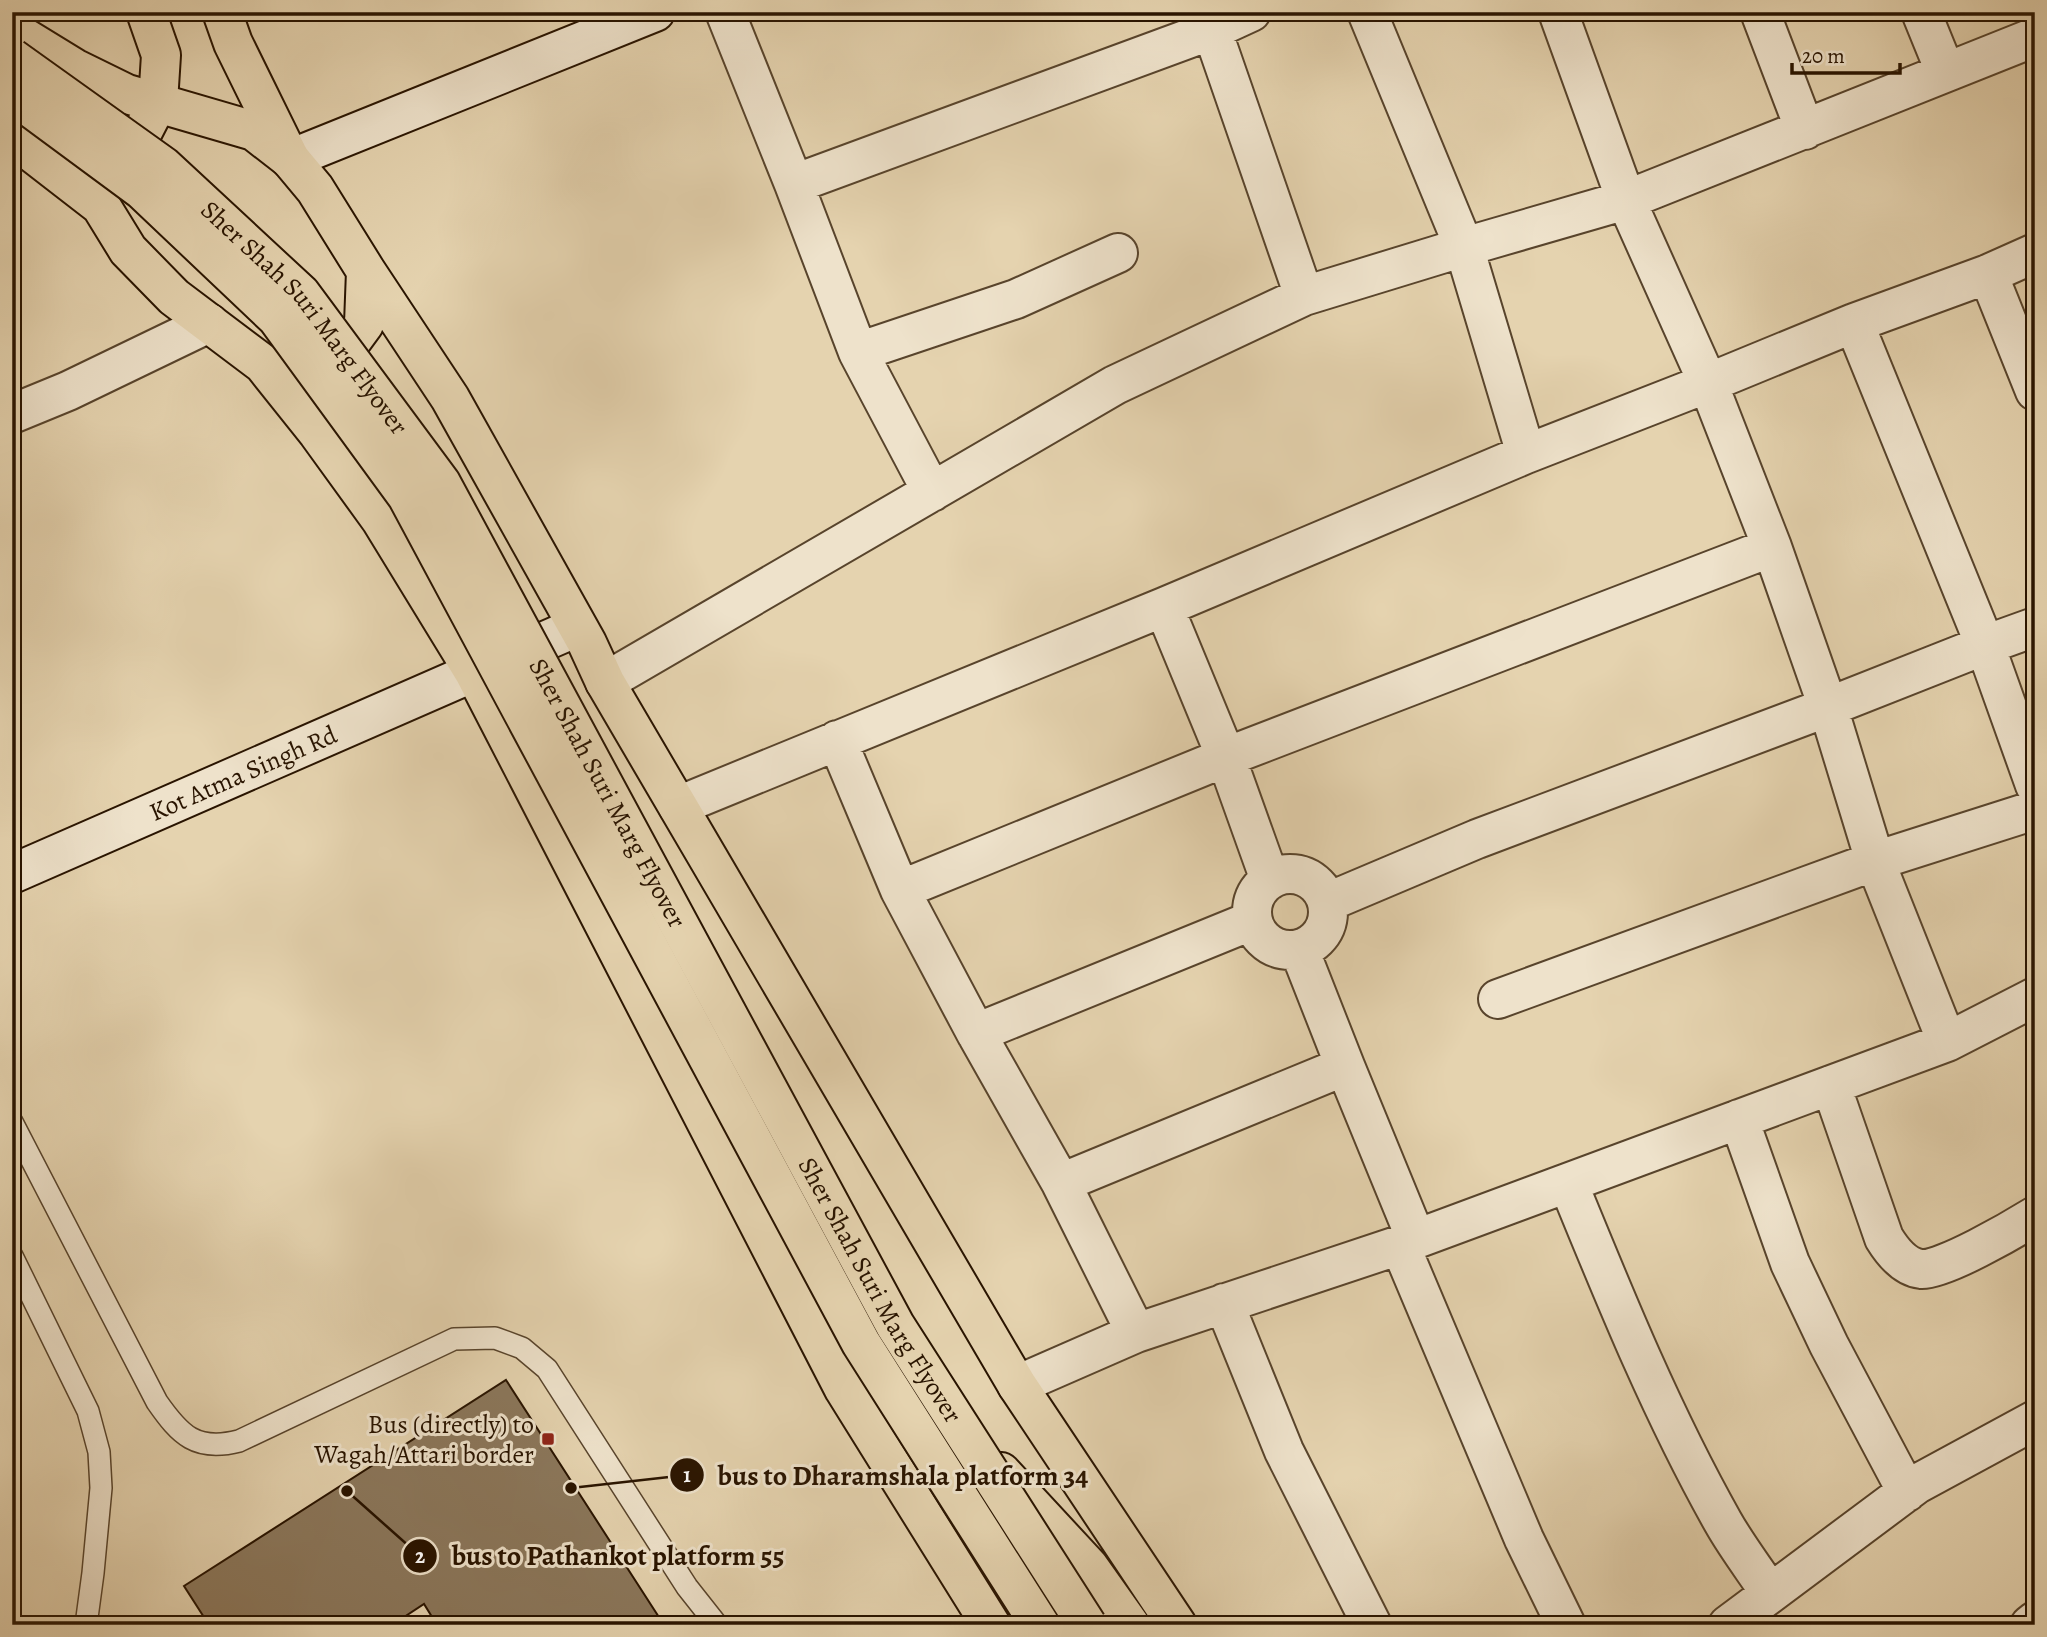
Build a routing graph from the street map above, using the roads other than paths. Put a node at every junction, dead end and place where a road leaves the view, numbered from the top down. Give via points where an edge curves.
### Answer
1 (146, 12) edge
2 (222, 12) edge
3 (655, 12) edge
4 (725, 12) edge
5 (1251, 12) edge
6 (1367, 12) edge
7 (1558, 12) edge
8 (1760, 12) edge
9 (1921, 12) edge
10 (12, 30) edge
11 (1212, 30) junction
12 (2035, 37) edge
13 (12, 58) edge
14 (1945, 71) junction
15 (12, 94) edge
16 (164, 115) junction
17 (1805, 130) junction
18 (12, 137) edge
19 (290, 159) junction
20 (794, 184) junction
21 (1626, 200) junction
22 (101, 206) junction
23 (1464, 247) junction
24 (1118, 253) dead end
25 (2035, 253) edge
26 (366, 271) junction
27 (1988, 274) junction
28 (1304, 296) junction
29 (209, 323) junction
30 (1854, 323) junction
31 (858, 352) junction
32 (262, 364) junction
33 (1708, 383) junction
34 (2035, 391) edge
35 (12, 414) edge
36 (1526, 454) junction
37 (932, 492) junction
38 (1772, 547) junction
39 (1164, 607) junction
40 (577, 627) junction
41 (2035, 627) edge
42 (1985, 645) junction
43 (474, 672) junction
44 (606, 682) junction
45 (1829, 707) junction
46 (837, 740) junction
47 (1226, 757) junction
48 (2035, 785) edge
49 (678, 806) junction
50 (2035, 810) edge
51 (1875, 861) junction
52 (12, 874) edge
53 (1270, 880) junction
54 (900, 890) junction
55 (1328, 902) junction
56 (1251, 921) junction
57 (1299, 950) junction
58 (2035, 997) edge
59 (1498, 999) dead end
60 (975, 1033) junction
61 (1947, 1042) junction
62 (1345, 1066) junction
63 (1831, 1085) junction
64 (1739, 1119) junction
65 (12, 1122) edge
66 (1061, 1183) junction
67 (1568, 1183) junction
68 (2035, 1216) edge
69 (1408, 1242) junction
70 (12, 1256) edge
71 (1224, 1304) junction
72 (1136, 1333) junction
73 (1017, 1385) junction
74 (2035, 1420) edge
75 (966, 1435) junction
76 (1907, 1492) junction
77 (1770, 1593) junction
78 (2035, 1621) edge
79 (86, 1625) edge
80 (717, 1625) edge
81 (992, 1625) edge
82 (1040, 1625) edge
83 (1087, 1625) edge
84 (1130, 1625) edge
85 (1177, 1625) edge
86 (1372, 1625) edge
87 (1566, 1625) edge
88 (1728, 1625) edge
89 (2030, 1625) edge

1 - 16 main road via 161,55
2 - 19 main road
3 - 19 street
4 - 20 street
5 - 11 street
6 - 23 street
7 - 21 street
8 - 17 street
9 - 14 street
10 - 16 main road
11 - 20 street
11 - 28 street
12 - 14 street
13 - 75 main road, Sher Shah Suri Marg Flyover, bridge via 163,166 301,294 441,483 895,1325
14 - 17 street
15 - 82 main road, Sher Shah Suri Marg Flyover, bridge via 142,190 276,318 407,496 861,1343
16 - 19 main road via 254,131
16 - 22 main road via 105,172
17 - 21 street
18 - 22 main road
19 - 26 main road via 315,189
20 - 31 street
21 - 23 street
21 - 33 street
22 - 29 main road via 128,250 174,297
23 - 28 street
23 - 36 street
24 - 31 street via 1016,299
25 - 27 street
26 - 32 main road via 364,324 342,354 308,372
26 - 40 main road via 450,398
27 - 30 street
27 - 34 street
28 - 37 street via 1115,385
29 - 32 main road
29 - 35 street
30 - 33 street
30 - 42 street
31 - 37 street
32 - 43 main road via 381,520
33 - 36 street
33 - 38 street
36 - 39 street
37 - 44 street
38 - 45 street
38 - 47 street
39 - 46 street
39 - 47 street
40 - 43 street, Kot Atma Singh Rd
40 - 44 main road
41 - 42 street
42 - 45 street
42 - 48 street
43 - 52 street, Kot Atma Singh Rd
43 - 81 main road via 844,1389
44 - 49 main road
45 - 51 street
45 - 55 street via 1477,839
46 - 49 street
46 - 54 street
47 - 53 street
47 - 54 street
49 - 73 main road
50 - 51 street
51 - 59 street
51 - 61 street
53 - 55 street via 1280,874 1300,874 1318,885
53 - 56 street via 1252,901
54 - 60 street
55 - 57 street via 1327,923 1317,940
56 - 57 street via 1262,939 1279,949
56 - 60 street
57 - 62 street
58 - 61 street
60 - 66 street
61 - 63 street
62 - 66 street
62 - 69 street
63 - 64 street
63 - 68 street via 1884,1238 1895,1255 1921,1269 1938,1266
64 - 67 street
64 - 76 street via 1790,1263
65 - 80 lane via 157,1402 190,1439 219,1446 239,1441 454,1339 504,1341 522,1348 547,1369 687,1587
66 - 72 street
67 - 69 street
67 - 77 street via 1623,1319 1683,1446 1724,1524
69 - 71 street
69 - 87 street via 1524,1539
70 - 79 lane via 88,1412 99,1452 101,1488
71 - 72 street
71 - 86 street via 1284,1451
72 - 73 street
73 - 85 main road
74 - 76 street
75 - 83 main road, Sher Shah Suri Marg Flyover, bridge
75 - 84 main road, bridge via 1089,1567
76 - 77 street
77 - 88 street
78 - 89 street

